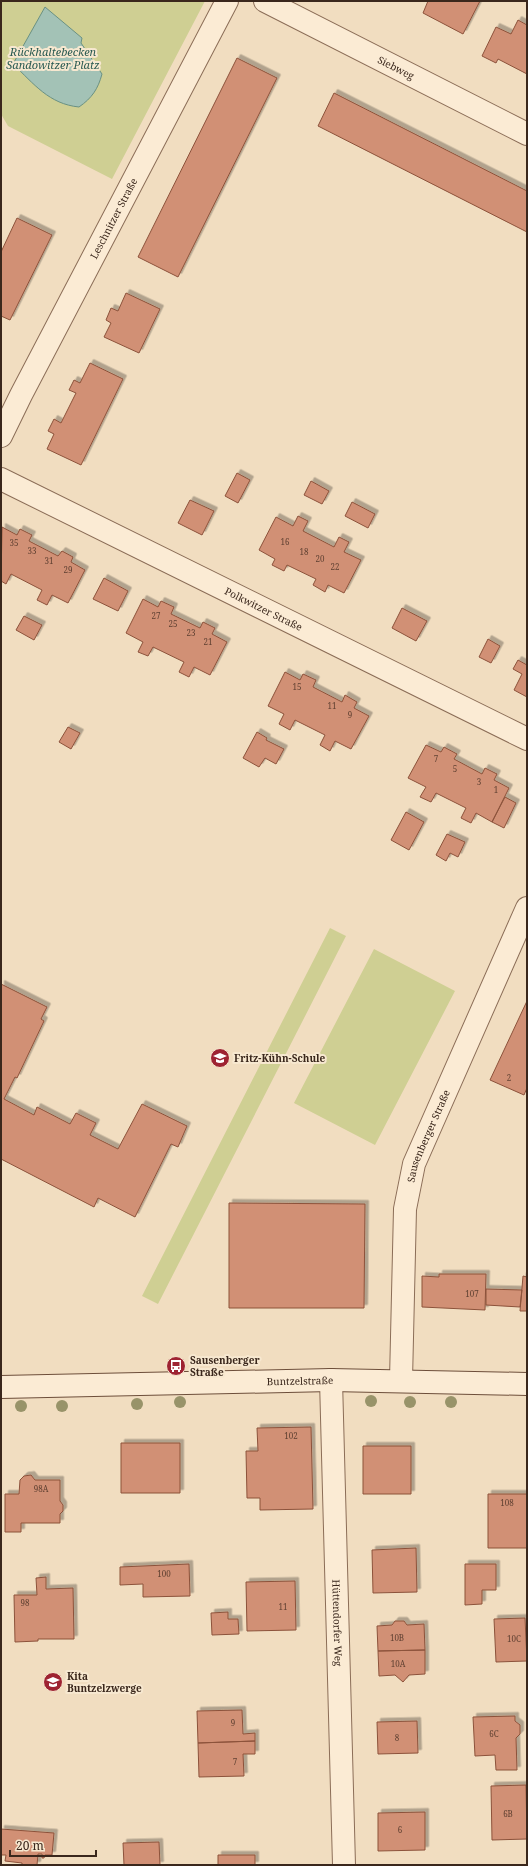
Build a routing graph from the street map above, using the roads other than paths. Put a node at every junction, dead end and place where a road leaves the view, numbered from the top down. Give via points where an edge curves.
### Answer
1 (227, 1) edge
2 (265, 1) edge
3 (527, 134) edge
4 (1, 436) edge
5 (1, 479) edge
6 (527, 739) edge
7 (527, 908) edge
8 (331, 1380) junction
9 (400, 1380) junction
10 (527, 1384) edge
11 (1, 1387) edge
12 (344, 1865) edge

1 - 4 street, Leschnitzer Straße
2 - 3 street, Siebweg
5 - 6 street, Polkwitzer Straße
7 - 9 street, Sausenberger Straße via 414,1164 405,1209
8 - 9 street, Buntzelstraße
8 - 11 street, Buntzelstraße
8 - 12 street, Hüttendorfer Weg
9 - 10 street, Buntzelstraße

